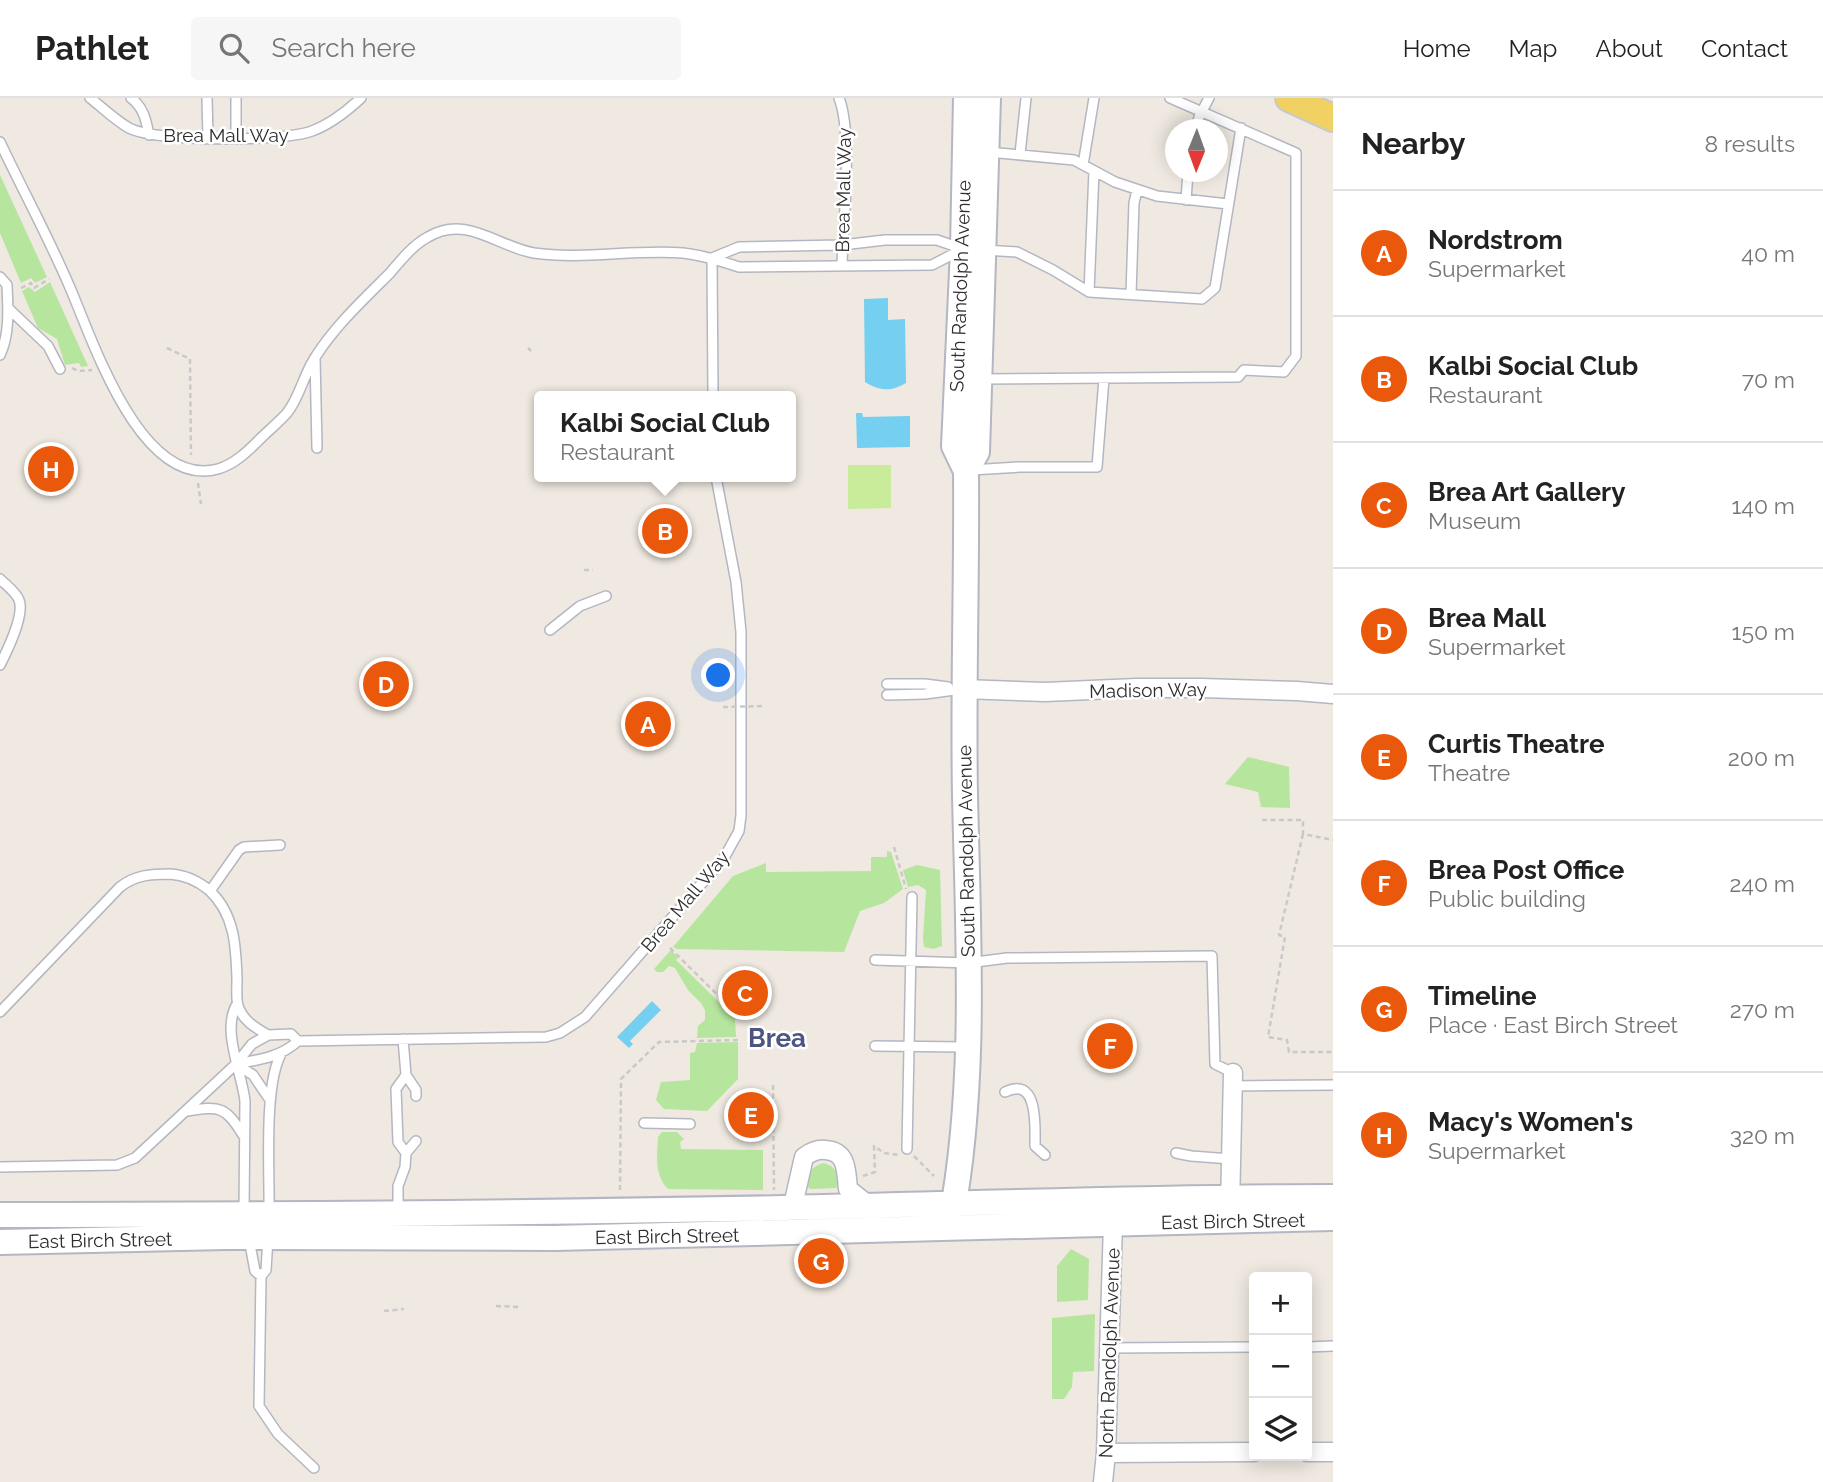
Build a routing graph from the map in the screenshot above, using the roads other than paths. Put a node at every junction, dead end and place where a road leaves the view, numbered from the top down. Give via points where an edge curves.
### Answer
1 (90, 98) edge
2 (131, 98) edge
3 (207, 98) edge
4 (236, 98) edge
5 (361, 98) edge
6 (839, 98) edge
7 (965, 98) edge
8 (988, 98) edge
9 (1026, 98) edge
10 (1094, 98) edge
11 (1170, 98) edge
12 (1209, 98) edge
13 (1289, 98) edge
14 (1201, 113) junction
15 (1333, 118) edge
16 (1199, 119) edge
17 (1241, 128) junction
18 (149, 135) junction
19 (208, 138) junction
20 (236, 138) junction
21 (0, 142) edge
22 (988, 152) junction
23 (1020, 154) junction
24 (1083, 165) junction
25 (1094, 171) junction
26 (1187, 182) edge
27 (1137, 190) junction
28 (1186, 200) junction
29 (1228, 204) junction
30 (842, 245) junction
31 (973, 250) junction
32 (712, 258) junction
33 (842, 265) junction
34 (0, 277) edge
35 (1089, 292) junction
36 (1131, 294) junction
37 (8, 308) junction
38 (0, 355) edge
39 (315, 357) junction
40 (60, 369) road end
41 (1104, 378) junction
42 (979, 379) junction
43 (713, 391) edge
44 (317, 448) dead end
45 (966, 471) junction
46 (717, 482) edge
47 (0, 579) edge
48 (606, 596) dead end
49 (550, 630) dead end
50 (0, 665) edge
51 (963, 689) junction
52 (887, 690) dead end
53 (1333, 694) edge
54 (280, 845) dead end
55 (210, 891) junction
56 (912, 897) road end
57 (875, 960) dead end
58 (911, 961) junction
59 (968, 963) junction
60 (237, 1004) junction
61 (0, 1012) edge
62 (268, 1035) junction
63 (403, 1040) junction
64 (298, 1041) junction
65 (875, 1046) dead end
66 (909, 1046) junction
67 (967, 1047) junction
68 (282, 1052) junction
69 (236, 1064) junction
70 (406, 1075) junction
71 (1233, 1080) junction
72 (1333, 1085) edge
73 (1005, 1092) dead end
74 (416, 1096) dead end
75 (271, 1102) junction
76 (187, 1111) junction
77 (644, 1123) dead end
78 (690, 1124) dead end
79 (244, 1136) junction
80 (416, 1142) dead end
81 (907, 1149) road end
82 (406, 1153) junction
83 (1176, 1153) dead end
84 (1045, 1155) dead end
85 (1231, 1159) junction
86 (0, 1167) edge
87 (1333, 1197) edge
88 (779, 1199) junction
89 (954, 1203) junction
90 (868, 1205) junction
91 (1230, 1209) junction
92 (398, 1214) junction
93 (0, 1215) edge
94 (1333, 1218) edge
95 (1113, 1223) junction
96 (258, 1225) junction
97 (950, 1230) junction
98 (0, 1242) edge
99 (261, 1276) junction
100 (1333, 1346) edge
101 (1249, 1347) edge
102 (1312, 1347) edge
103 (1109, 1348) junction
104 (1249, 1452) edge
105 (1312, 1452) edge
106 (1333, 1452) edge
107 (1106, 1453) junction
108 (314, 1468) dead end
109 (1102, 1482) edge

1 - 18 lane, Brea Mall Way via 130,128
2 - 18 lane via 145,115
3 - 19 lane
4 - 20 lane
5 - 20 lane, Brea Mall Way via 312,132
6 - 30 lane, Brea Mall Way via 845,138
7 - 31 street, South Randolph Avenue
8 - 22 street, South Randolph Avenue
9 - 23 lane
10 - 24 lane
11 - 14 lane
12 - 14 lane
13 - 15 main road
14 - 16 lane
14 - 17 lane
17 - 29 lane
17 - 41 lane via 1296,153 1296,356 1284,372 1244,369 1238,377
18 - 19 lane, Brea Mall Way
19 - 20 lane, Brea Mall Way
21 - 39 lane, Brea Mall Way via 117,395 129,416 169,459 185,468 206,470 242,456 288,411
22 - 23 lane
22 - 31 street, South Randolph Avenue
23 - 24 lane
24 - 25 lane
25 - 27 lane
25 - 35 lane
26 - 28 lane
27 - 28 lane
27 - 36 lane
28 - 29 lane
29 - 36 lane via 1215,288 1202,299
30 - 31 lane via 937,240
30 - 32 lane via 739,247
30 - 33 lane, Brea Mall Way
31 - 33 lane via 932,265
31 - 35 lane via 1017,252
31 - 42 street, South Randolph Avenue
31 - 45 street, South Randolph Avenue via 954,446
32 - 33 lane, Brea Mall Way via 739,267
32 - 39 lane, Brea Mall Way via 683,253 533,252 468,229 444,231 410,251
32 - 43 lane
34 - 37 lane via 7,285
35 - 36 lane
37 - 38 lane
37 - 40 lane via 48,346
39 - 44 lane
41 - 42 lane
41 - 45 lane via 1097,467
42 - 45 street, South Randolph Avenue via 977,452
45 - 51 street, South Randolph Avenue
46 - 63 lane, Brea Mall Way via 741,632 741,815 731,847 603,998 573,1026 546,1037
47 - 50 lane via 19,597 21,606
48 - 49 lane via 580,606
51 - 52 lane
51 - 53 street, Madison Way via 1202,688
51 - 59 street, South Randolph Avenue
54 - 55 lane via 239,850
55 - 60 lane via 234,930
55 - 61 lane via 176,874 130,879
56 - 58 lane
57 - 58 lane
58 - 59 lane
58 - 66 lane
59 - 67 street, South Randolph Avenue
59 - 71 lane via 1212,956 1215,1064
60 - 62 lane via 251,1025
60 - 69 lane via 232,1021
62 - 64 lane, Brea Mall Way via 291,1034
62 - 69 lane via 252,1044
63 - 64 lane, Brea Mall Way
63 - 70 lane
64 - 68 lane
65 - 66 lane
66 - 67 lane
66 - 81 lane
67 - 89 street, South Randolph Avenue
68 - 69 lane
68 - 75 lane via 273,1073
69 - 75 lane via 253,1074
69 - 76 lane
69 - 79 lane via 244,1088
70 - 74 lane
70 - 82 lane via 396,1089 398,1142
71 - 72 lane
71 - 85 street
73 - 84 lane via 1020,1090 1034,1105 1035,1146
75 - 96 lane
76 - 79 lane via 222,1110
76 - 86 lane via 135,1158 117,1165
77 - 78 lane
79 - 96 lane
80 - 82 lane
82 - 92 lane via 398,1186
83 - 85 lane
85 - 91 street
87 - 91 street, East Birch Street
88 - 90 street, East Birch Street
88 - 90 street via 794,1202 804,1157 829,1150 846,1164 848,1189
88 - 92 street, East Birch Street
89 - 90 street, East Birch Street
89 - 91 street, East Birch Street
89 - 97 street, South Randolph Avenue
91 - 94 street, East Birch Street
91 - 95 street, East Birch Street
92 - 96 street, East Birch Street
93 - 96 street, East Birch Street
95 - 97 street, East Birch Street
95 - 103 street, North Randolph Avenue
96 - 97 street, East Birch Street via 555,1238
96 - 98 street, East Birch Street
96 - 99 lane via 266,1270
96 - 99 lane via 255,1271
99 - 108 lane via 259,1406 278,1434
100 - 102 lane
101 - 103 lane
103 - 107 street, North Randolph Avenue
104 - 107 street
105 - 106 street
107 - 109 street, North Randolph Avenue

